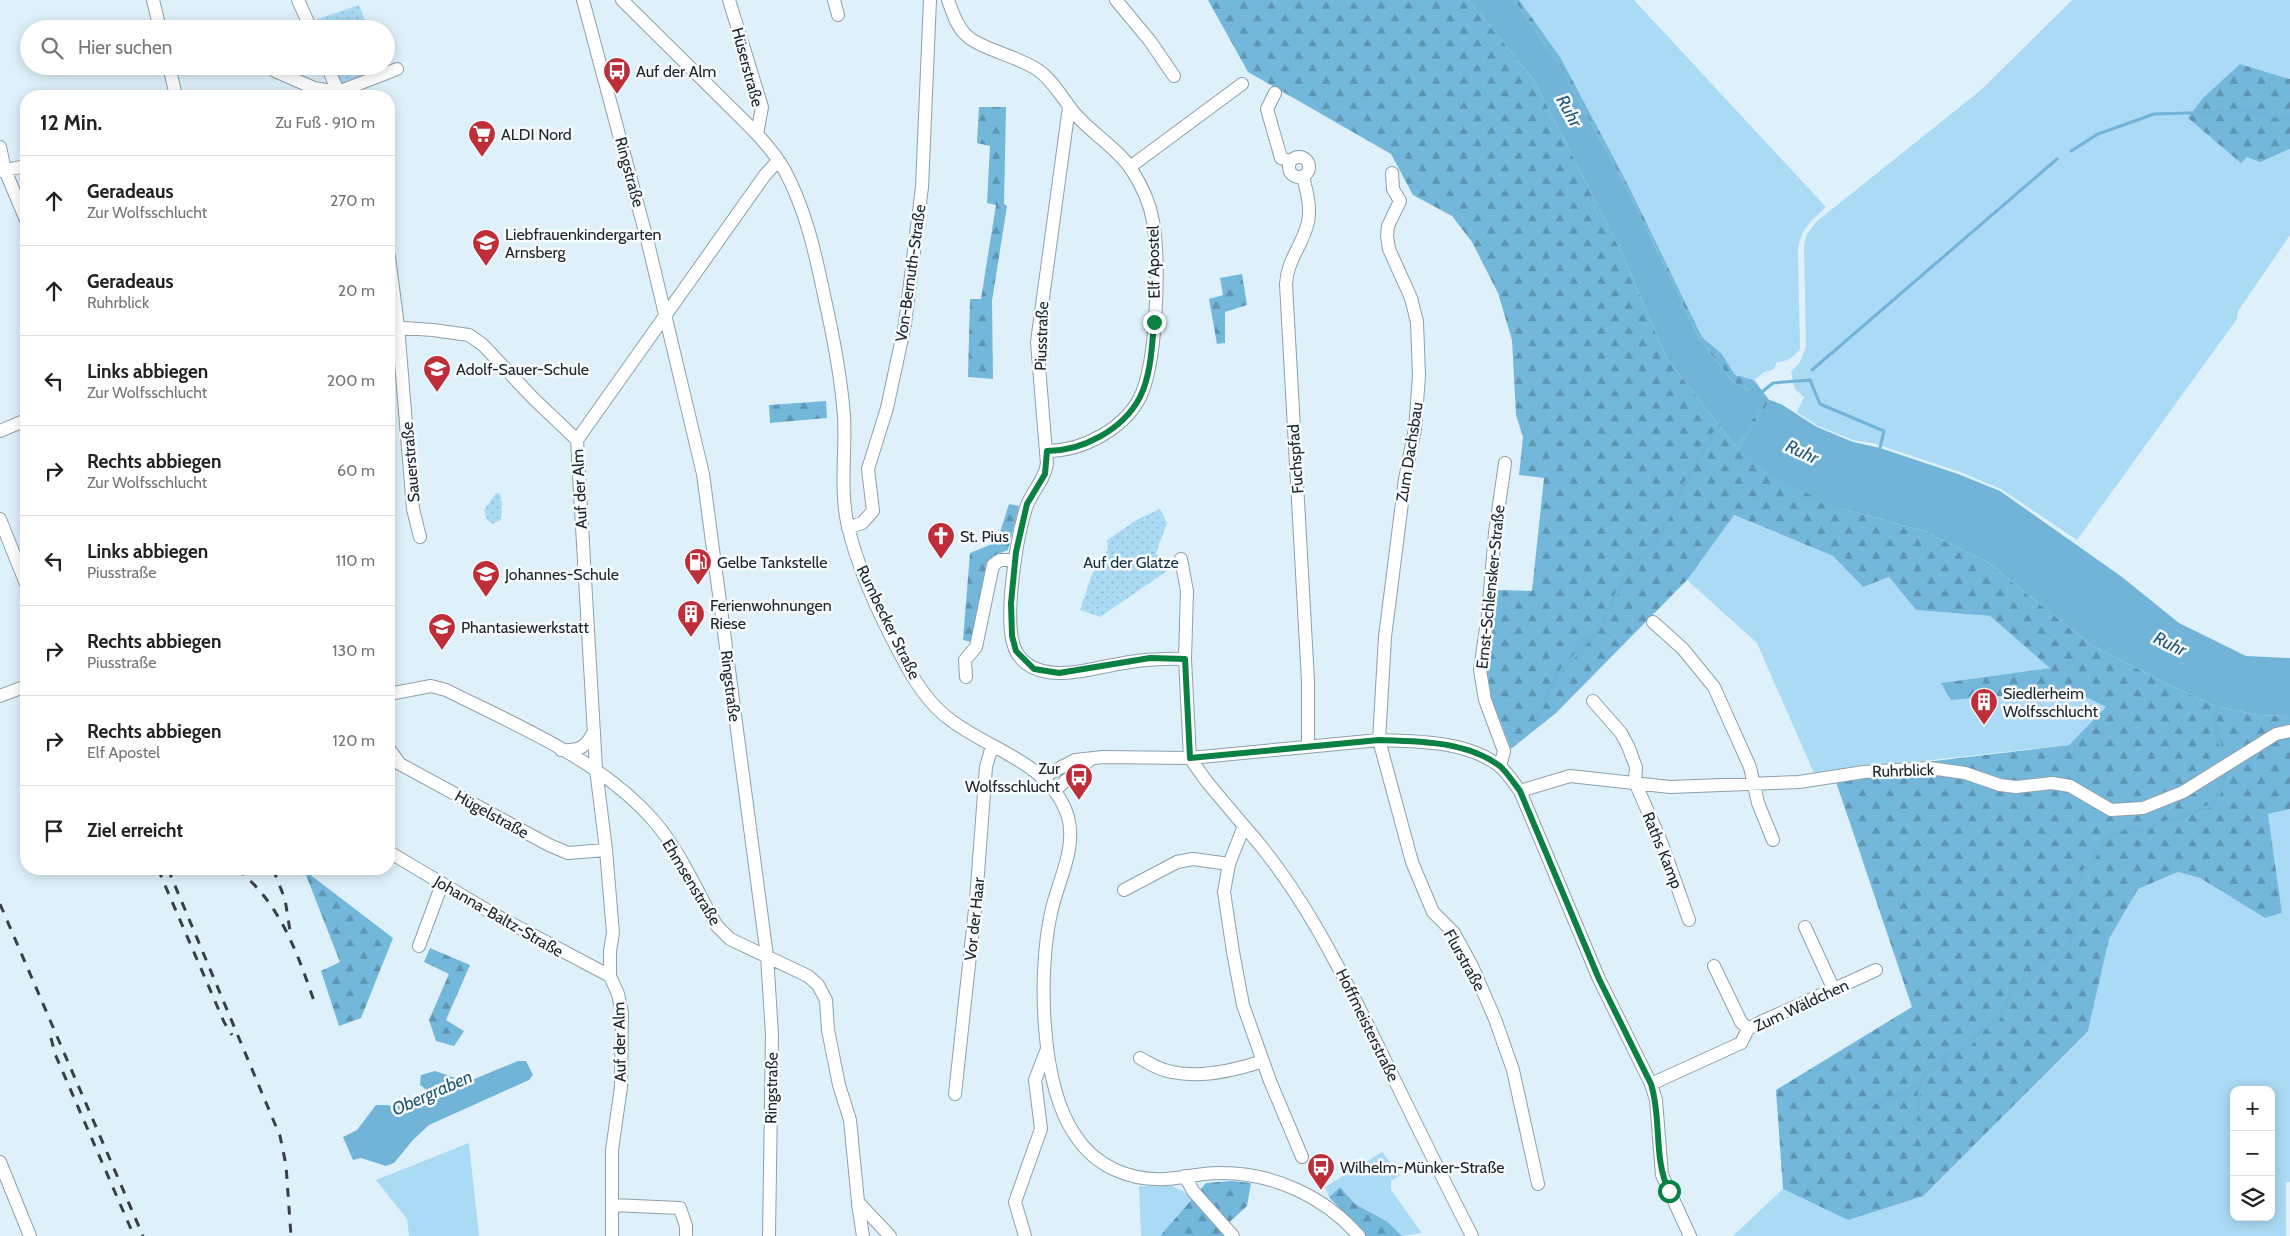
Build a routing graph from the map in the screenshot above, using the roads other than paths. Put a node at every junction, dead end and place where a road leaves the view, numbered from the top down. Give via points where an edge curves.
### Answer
1 (153, 0) edge
2 (298, 0) edge
3 (583, 0) edge
4 (622, 0) edge
5 (729, 0) edge
6 (834, 0) edge
7 (930, 0) edge
8 (948, 0) edge
9 (1116, 0) edge
10 (838, 15) dead end
11 (158, 20) edge
12 (307, 20) edge
13 (398, 69) dead end
14 (395, 70) edge
15 (171, 75) edge
16 (284, 75) edge
17 (331, 75) edge
18 (384, 75) edge
19 (1174, 76) dead end
20 (1242, 84) dead end
21 (175, 90) edge
22 (322, 90) edge
23 (337, 90) edge
24 (348, 90) edge
25 (1275, 93) dead end
26 (1069, 107) junction
27 (757, 134) junction
28 (0, 147) edge
29 (778, 161) junction
30 (20, 167) edge
31 (1130, 167) junction
32 (3, 171) edge
33 (1392, 173) dead end
34 (20, 207) edge
35 (665, 316) junction
36 (395, 327) edge
37 (395, 336) edge
38 (20, 423) edge
39 (0, 431) edge
40 (577, 440) junction
41 (1047, 451) junction
42 (1505, 462) dead end
43 (0, 519) edge
44 (848, 528) junction
45 (420, 537) dead end
46 (1181, 559) dead end
47 (1015, 560) junction
48 (20, 569) edge
49 (1653, 622) dead end
50 (1185, 659) junction
51 (966, 677) dead end
52 (20, 688) edge
53 (395, 693) edge
54 (0, 696) edge
55 (1592, 701) dead end
56 (594, 731) junction
57 (2290, 731) edge
58 (1379, 740) junction
59 (992, 746) junction
60 (1308, 747) junction
61 (560, 750) junction
62 (395, 757) edge
63 (1190, 758) junction
64 (1090, 759) junction
65 (1500, 767) junction
66 (596, 769) junction
67 (1043, 777) junction
68 (1634, 782) junction
69 (1754, 785) junction
70 (1055, 790) junction
71 (1520, 791) junction
72 (1244, 826) junction
73 (1773, 840) dead end
74 (606, 850) junction
75 (395, 856) edge
76 (1229, 864) junction
77 (442, 884) junction
78 (1124, 890) dead end
79 (1689, 920) dead end
80 (1805, 927) dead end
81 (419, 946) dead end
82 (766, 956) junction
83 (1714, 966) dead end
84 (1876, 970) dead end
85 (610, 976) junction
86 (1834, 990) junction
87 (1748, 1029) junction
88 (1047, 1050) junction
89 (1140, 1058) dead end
90 (1263, 1061) junction
91 (1651, 1084) junction
92 (955, 1094) dead end
93 (1302, 1157) dead end
94 (0, 1162) edge
95 (1184, 1176) junction
96 (1538, 1184) dead end
97 (858, 1202) junction
98 (612, 1206) junction
99 (30, 1236) edge
100 (612, 1236) edge
101 (686, 1236) edge
102 (769, 1236) edge
103 (863, 1236) edge
104 (890, 1236) edge
105 (1025, 1236) edge
106 (1233, 1236) edge
107 (1359, 1236) edge
108 (1472, 1236) edge
109 (1690, 1236) edge

1 - 11 street
2 - 12 street
3 - 35 street, Ringstraße
4 - 27 street, Rumbecker Straße
5 - 27 street, Hüserstraße via 762,107
6 - 10 street
7 - 44 street, Von-Bernuth-Straße via 923,176 908,304 887,408 868,469 873,511 862,523
8 - 26 street, Elf Apostel via 967,36 1031,65 1051,82
9 - 19 street
13 - 14 street
15 - 21 street
16 - 22 street
17 - 23 street
18 - 24 street
20 - 31 street
25 - 60 street, Fuchspfad via 1267,109 1281,158 1289,162 1298,156 1307,161 1309,170 1303,177 1308,196 1308,223 1290,260 1286,284 1308,681
26 - 31 street, Elf Apostel
26 - 41 street, Piusstraße via 1038,342
27 - 29 street, Rumbecker Straße
28 - 32 street
29 - 35 street, Auf der Alm
29 - 44 street, Rumbecker Straße via 809,228 832,329 842,394 844,497
30 - 32 street
31 - 41 street, Elf Apostel via 1153,219 1154,322 1146,378 1133,408 1102,435 1077,448
32 - 34 street
33 - 58 street, Zum Dachsbau via 1393,189 1400,201 1388,226 1387,236 1389,249 1415,314 1420,376 1385,636
35 - 40 street, Auf der Alm
35 - 82 street, Ringstraße via 703,474
36 - 40 street via 469,336 476,340
37 - 45 street, Sauerstraße
38 - 39 street
40 - 56 street, Auf der Alm
41 - 47 street, Piusstraße via 1045,474 1027,504
42 - 65 street, Ernst-Schlensker-Straße via 1480,670 1485,700 1504,751
43 - 48 street
44 - 59 street, Rumbecker Straße via 871,591 914,679 950,721
46 - 50 street via 1187,591
47 - 50 street, Piusstraße via 1011,603 1014,646 1034,669 1071,672 1150,658
47 - 51 street via 1000,560 993,565 976,647 966,660
49 - 69 street via 1683,649 1714,687 1750,768
50 - 63 street
52 - 54 street
53 - 61 street, Ehmsenstraße via 431,686 446,690
55 - 68 street, Raths Kamp via 1621,733 1636,767
56 - 61 street via 582,749
56 - 66 street, Auf der Alm
57 - 69 street, Ruhrblick via 2276,734 2183,792 2143,808 2111,810 2070,786 2052,783 2000,786 1946,769 1864,772
58 - 60 street
58 - 65 street via 1450,746 1476,754
58 - 96 street, Flurstraße via 1412,862 1434,912 1454,933 1472,966 1510,1061
59 - 67 street, Rumbecker Straße
59 - 92 street, Vor der Haar via 986,767 976,900
60 - 63 street
61 - 66 street, Ehmsenstraße
62 - 74 street, Hügelstraße via 400,764 549,845 568,852
63 - 64 street via 1131,756
63 - 72 street
64 - 67 street via 1065,764
64 - 70 street
65 - 71 street
66 - 74 street, Auf der Alm
66 - 82 street, Ehmsenstraße via 626,792 655,823 717,926 730,939
67 - 70 street, Rumbecker Straße
68 - 69 street, Ruhrblick via 1670,787
68 - 71 street, Ruhrblick via 1570,776
68 - 79 street, Raths Kamp via 1662,844
69 - 73 street
70 - 88 street, Rumbecker Straße via 1067,816 1070,835 1046,944
71 - 91 street via 1599,979
72 - 76 street
72 - 108 street, Hoffmeisterstraße via 1300,898 1345,978
74 - 85 street, Auf der Alm via 613,933
75 - 77 street, Johanna-Baltz-Straße
76 - 78 street via 1193,859 1177,862
76 - 90 street via 1224,892 1233,952 1243,1005
77 - 81 street
77 - 85 street, Johanna-Baltz-Straße
80 - 86 street
82 - 97 street, Ehmsenstraße via 813,980 826,1000 828,1030 850,1120
82 - 102 street, Ringstraße via 772,1034
83 - 87 street via 1741,1022
84 - 86 street, Zum Wäldchen
85 - 98 street, Auf der Alm via 622,1013 621,1087 612,1150
86 - 87 street, Zum Wäldchen
87 - 91 street, Zum Wäldchen via 1741,1043
88 - 95 street, Rumbecker Straße via 1060,1108 1083,1147 1109,1168 1126,1175 1166,1179
88 - 105 street via 1036,1080 1041,1128 1015,1202
89 - 90 street via 1155,1067 1187,1073 1244,1067
90 - 93 street
91 - 109 street via 1656,1100 1662,1176
94 - 99 street
95 - 106 street via 1193,1191
95 - 107 street, Rumbecker Straße via 1221,1172 1266,1178 1310,1196 1332,1210
97 - 103 street, Ehmsenstraße
97 - 104 street
98 - 100 street, Auf der Alm
98 - 101 street via 680,1208

